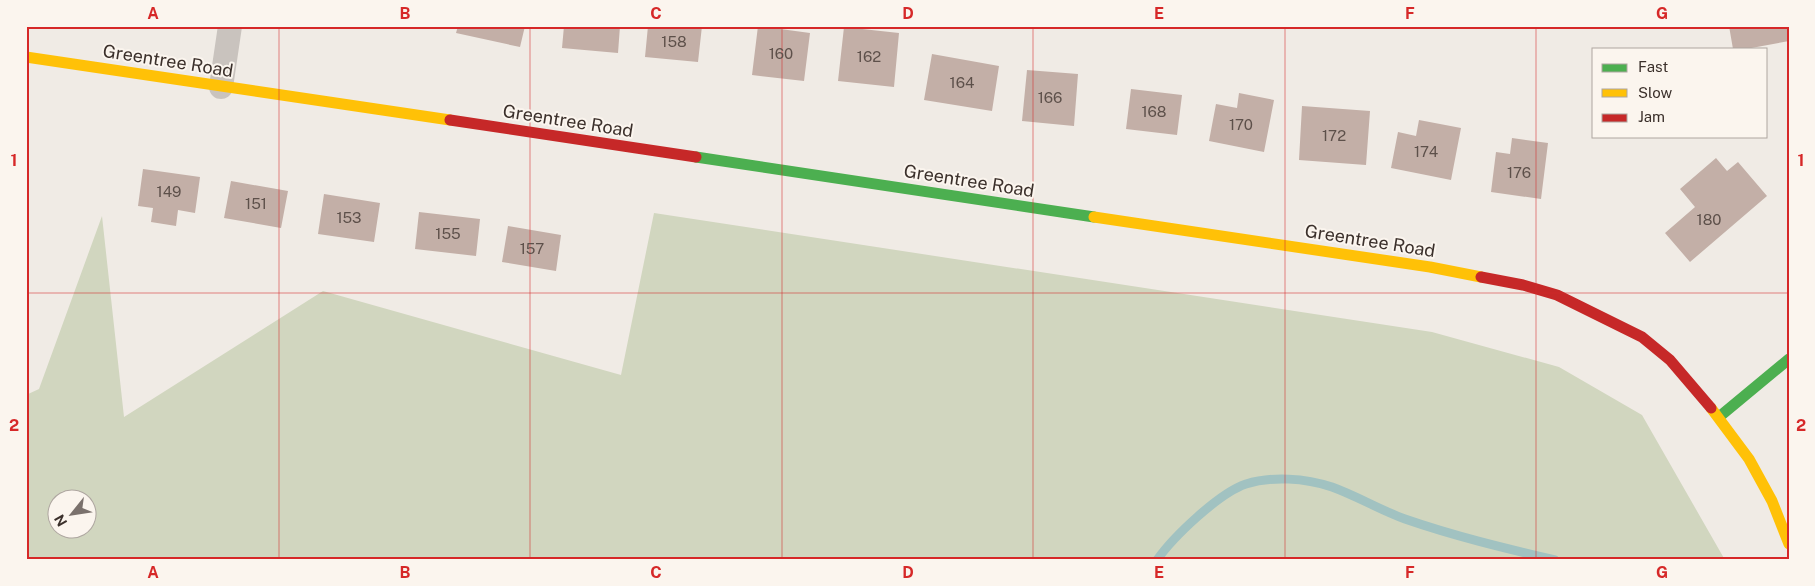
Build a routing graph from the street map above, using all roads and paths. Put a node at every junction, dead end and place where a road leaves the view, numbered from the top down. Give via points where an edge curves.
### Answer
1 (230, 26) edge
2 (26, 57) edge
3 (221, 86) junction
4 (1789, 359) edge
5 (1719, 417) junction
6 (1789, 544) edge

1 - 3 street
2 - 3 street, Greentree Road
3 - 5 street, Greentree Road via 1400,263 1522,285 1557,295 1642,337 1670,360
4 - 5 street
5 - 6 street, Greentree Road via 1749,459 1772,501

